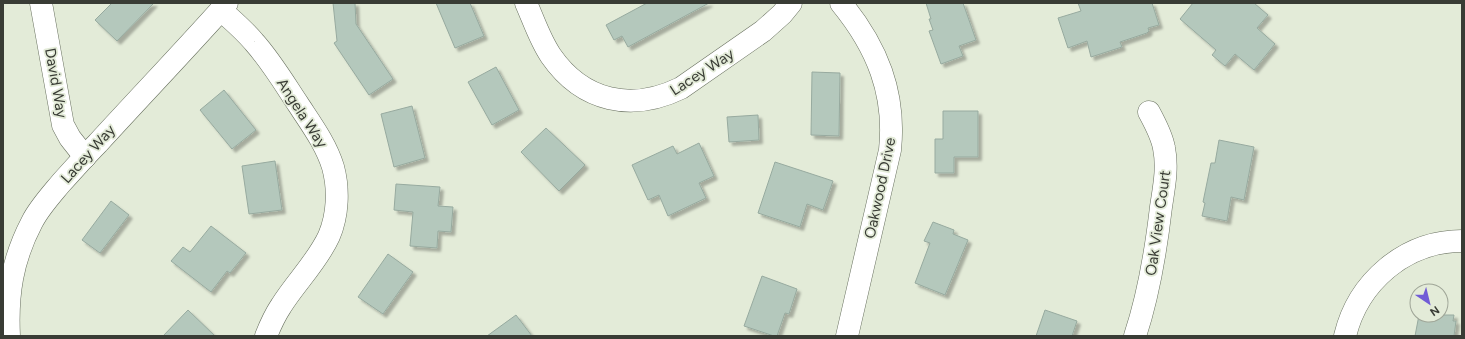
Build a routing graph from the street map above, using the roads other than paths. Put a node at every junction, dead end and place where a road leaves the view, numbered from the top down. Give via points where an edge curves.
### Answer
1 (41, 3) edge
2 (526, 3) edge
3 (791, 3) edge
4 (841, 3) edge
5 (224, 7) edge
6 (1149, 112) dead end
7 (85, 157) junction
8 (1462, 241) edge
9 (9, 336) edge
10 (266, 336) edge
11 (847, 336) edge
12 (1135, 336) edge
13 (1345, 336) edge

1 - 7 street, David Way via 63,125
2 - 3 street, Lacey Way via 551,56 575,82 607,98 639,101 654,99 681,88 763,31
4 - 11 street, Oakwood Drive via 870,45 881,68 889,99 892,133
5 - 7 street, Lacey Way
5 - 10 street, Angela Way via 263,53 318,134 329,154 336,183 336,212 329,237 281,306
6 - 12 street, Oak View Court via 1164,147 1166,167 1157,246 1147,296
7 - 9 street, Lacey Way via 40,208 26,235 9,292
8 - 13 street via 1417,250 1380,274 1355,306

